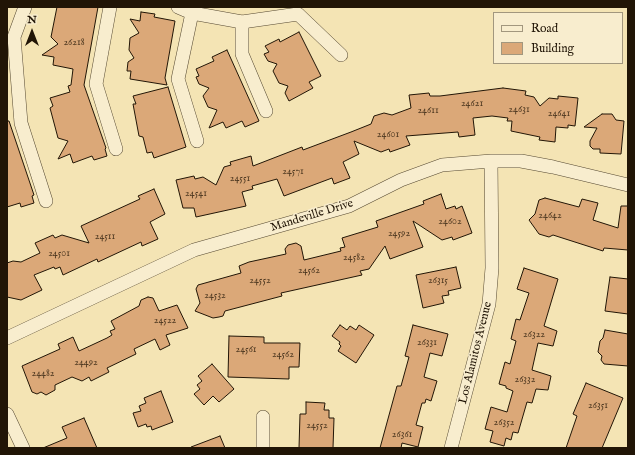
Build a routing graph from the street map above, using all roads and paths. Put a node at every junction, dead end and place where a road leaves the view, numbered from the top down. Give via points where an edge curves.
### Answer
1 (25, 7) edge
2 (110, 7) edge
3 (178, 7) edge
4 (192, 13) junction
5 (242, 22) junction
6 (341, 55) dead end
7 (266, 111) dead end
8 (197, 141) dead end
9 (116, 149) dead end
10 (491, 161) junction
11 (628, 185) edge
12 (46, 201) dead end
13 (7, 338) edge
14 (7, 414) edge
15 (263, 417) dead end
16 (22, 448) edge
17 (263, 448) edge
18 (451, 448) edge

1 - 12 street via 14,37 21,123
2 - 9 street via 96,84
3 - 4 street
4 - 5 street
4 - 8 street via 178,79
5 - 6 street via 298,14
5 - 7 street via 242,54
10 - 11 street, Mandeville Drive via 521,161
10 - 13 street, Mandeville Drive via 442,165 401,180 349,206 194,250
10 - 18 street, Los Alamitos Avenue via 492,268 489,304
14 - 16 street
15 - 17 street

